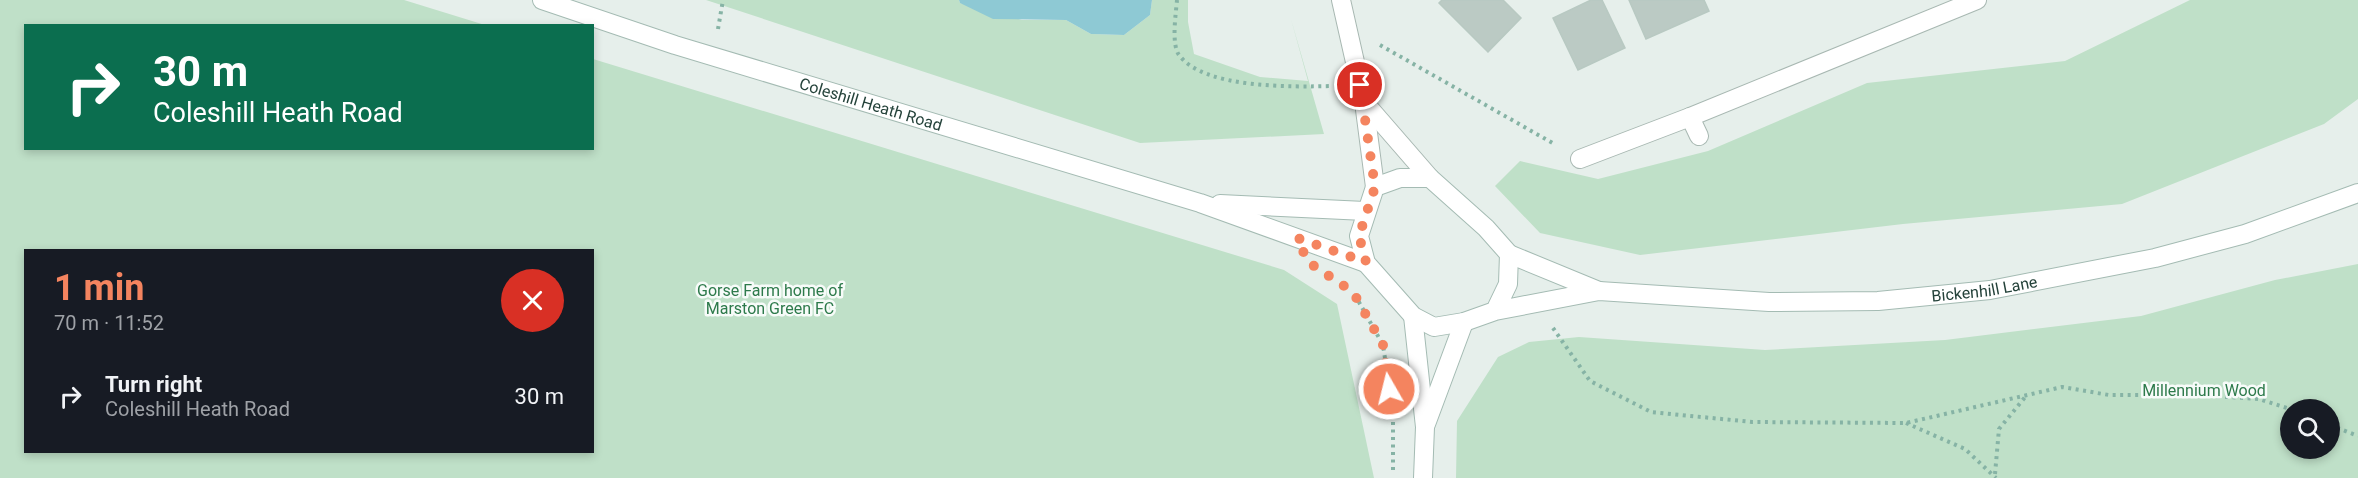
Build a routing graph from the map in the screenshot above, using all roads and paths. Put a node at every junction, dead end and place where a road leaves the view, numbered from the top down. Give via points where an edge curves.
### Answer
1 (542, 0) edge
2 (1177, 0) edge
3 (1341, 0) edge
4 (1977, 0) edge
5 (1348, 26) junction
6 (1362, 94) junction
7 (1690, 117) junction
8 (1699, 136) dead end
9 (1580, 159) joint
10 (1430, 178) junction
11 (1375, 187) junction
12 (2358, 193) edge
13 (1200, 203) junction
14 (1365, 211) junction
15 (1509, 254) junction
16 (1366, 262) junction
17 (1599, 291) junction
18 (1353, 292) dead end
19 (1495, 311) junction
20 (1413, 316) junction
21 (1464, 322) junction
22 (1553, 328) dead end
23 (2026, 396) junction
24 (2280, 406) edge
25 (1906, 423) junction
26 (1425, 427) junction
27 (2340, 429) edge
28 (2358, 436) edge
29 (1996, 476) edge
30 (1394, 478) edge
31 (1424, 478) edge

1 - 13 street, Coleshill Heath Road via 675,45
2 - 6 path via 1177,53 1194,69 1220,78
3 - 5 street
4 - 7 street
5 - 6 street
5 - 9 path
6 - 10 street
6 - 11 street
7 - 8 street
7 - 9 street
10 - 11 street via 1400,178
10 - 15 street
11 - 14 street
12 - 17 street, Bickenhill Lane via 2245,234 2155,258 1990,290 1878,300 1769,302
13 - 14 street, Coleshill Heath Road
13 - 16 street, Coleshill Heath Road
14 - 16 street via 1359,236
15 - 17 street, Bickenhill Lane
15 - 19 street via 1508,284
16 - 20 street
17 - 19 street, Bickenhill Lane
18 - 30 path via 1383,345 1393,411
19 - 21 street
20 - 21 street via 1434,327
20 - 26 street
21 - 26 street
22 - 25 path via 1590,381 1651,412 1752,423
23 - 24 path via 2062,387 2109,395 2259,399
23 - 25 path
23 - 29 path via 1999,429
25 - 29 path via 1965,449
26 - 31 street
27 - 28 path

